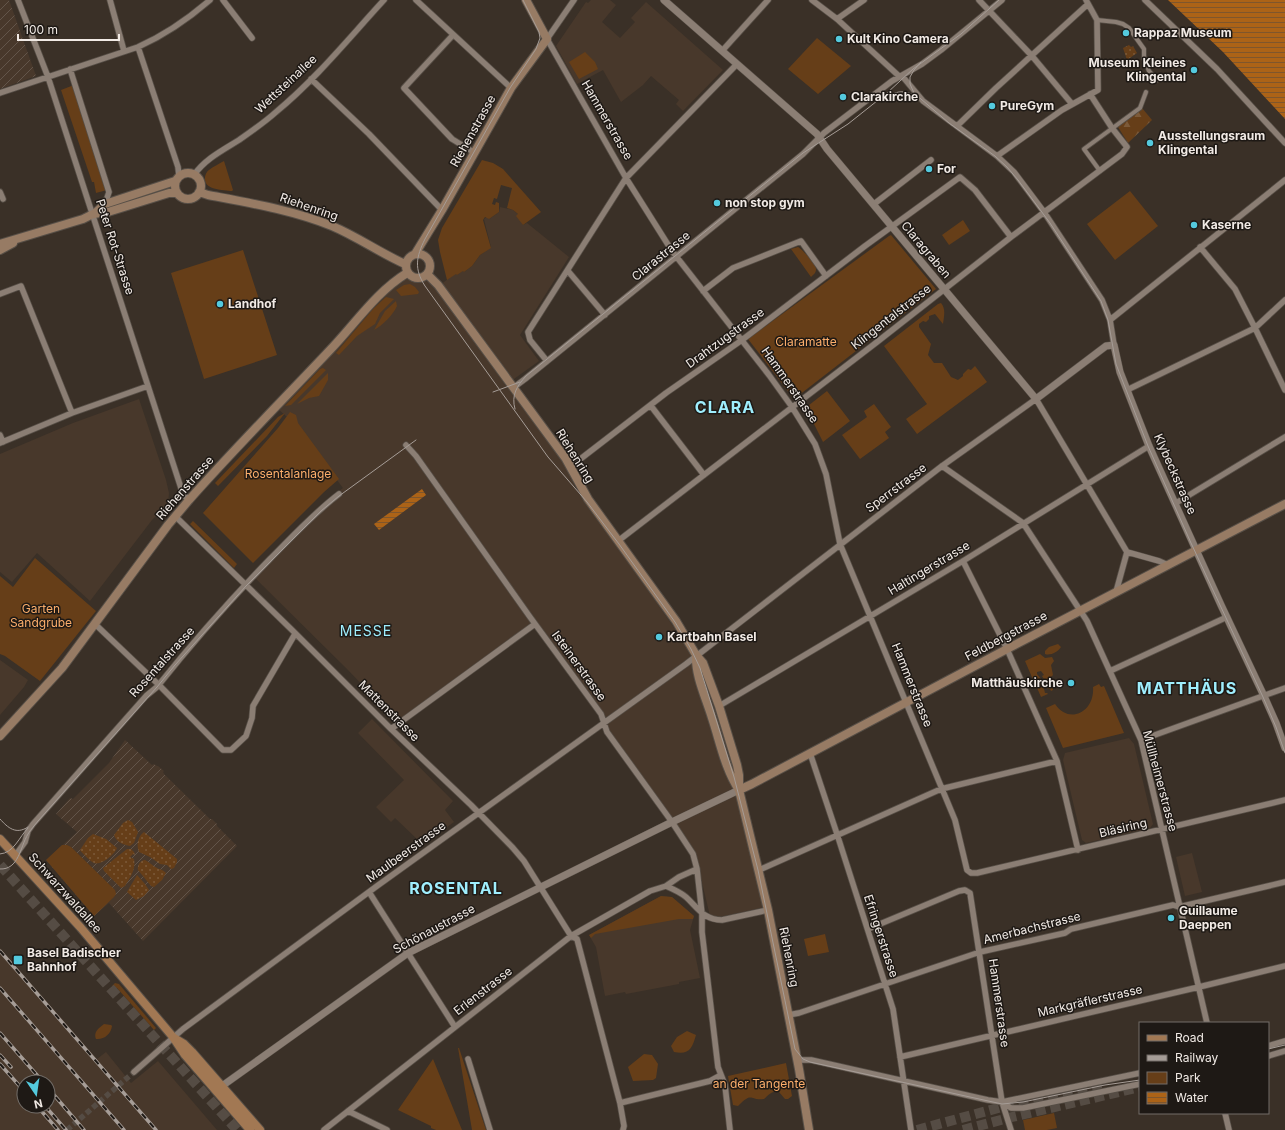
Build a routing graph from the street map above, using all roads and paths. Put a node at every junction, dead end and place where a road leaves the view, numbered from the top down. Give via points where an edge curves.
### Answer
1 (18, 0) edge
2 (110, 0) edge
3 (210, 0) edge
4 (223, 0) edge
5 (384, 0) edge
6 (416, 0) edge
7 (526, 0) edge
8 (574, 0) edge
9 (664, 0) edge
10 (768, 0) edge
11 (812, 0) edge
12 (864, 0) edge
13 (979, 0) edge
14 (1002, 0) edge
15 (1145, 0) edge
16 (1087, 2) edge
17 (989, 11) junction
18 (837, 19) junction
19 (1097, 20) junction
20 (454, 35) junction
21 (252, 38) dead end
22 (547, 39) junction
23 (138, 47) junction
24 (124, 51) junction
25 (722, 51) junction
26 (1032, 56) junction
27 (737, 64) junction
28 (70, 69) junction
29 (48, 76) junction
30 (900, 77) junction
31 (311, 79) junction
32 (1156, 80) dead end
33 (510, 88) junction
34 (1146, 92) dead end
35 (0, 93) edge
36 (1090, 94) junction
37 (1072, 104) junction
38 (957, 126) junction
39 (1112, 128) junction
40 (820, 138) junction
41 (1285, 143) edge
42 (475, 153) junction
43 (997, 156) junction
44 (931, 160) dead end
45 (1100, 171) junction
46 (194, 175) junction
47 (626, 178) junction
48 (177, 179) junction
49 (1285, 180) edge
50 (0, 192) edge
51 (199, 192) junction
52 (177, 193) junction
53 (3, 199) dead end
54 (105, 204) junction
55 (874, 204) junction
56 (442, 210) junction
57 (1044, 212) junction
58 (93, 214) junction
59 (892, 226) junction
60 (1011, 236) junction
61 (424, 238) junction
62 (20, 239) junction
63 (0, 244) edge
64 (1200, 247) junction
65 (0, 250) edge
66 (415, 254) junction
67 (677, 257) junction
68 (429, 262) junction
69 (405, 264) junction
70 (568, 271) junction
71 (407, 273) junction
72 (427, 274) junction
73 (826, 276) junction
74 (944, 288) junction
75 (703, 291) junction
76 (0, 294) edge
77 (1285, 300) edge
78 (605, 315) junction
79 (1110, 320) junction
80 (1255, 328) junction
81 (742, 340) junction
82 (1114, 345) junction
83 (547, 361) junction
84 (148, 386) junction
85 (513, 388) junction
86 (1127, 390) junction
87 (1285, 390) edge
88 (1036, 399) junction
89 (652, 406) junction
90 (792, 407) junction
91 (72, 413) junction
92 (0, 435) edge
93 (1285, 437) edge
94 (2, 442) edge
95 (406, 445) dead end
96 (1150, 446) junction
97 (942, 466) junction
98 (570, 467) junction
99 (704, 475) junction
100 (1087, 485) junction
101 (339, 494) dead end
102 (189, 500) junction
103 (1176, 503) junction
104 (1285, 504) edge
105 (175, 516) junction
106 (1023, 523) junction
107 (618, 541) junction
108 (840, 544) junction
109 (1197, 550) junction
110 (1127, 552) junction
111 (962, 561) junction
112 (1168, 565) junction
113 (245, 585) junction
114 (1116, 592) junction
115 (1080, 611) junction
116 (870, 616) junction
117 (1227, 617) junction
118 (95, 624) junction
119 (535, 624) junction
120 (295, 634) junction
121 (1008, 648) junction
122 (696, 655) junction
123 (1110, 671) junction
124 (159, 684) junction
125 (1285, 688) edge
126 (1264, 696) junction
127 (906, 703) junction
128 (719, 706) junction
129 (604, 723) junction
130 (391, 729) junction
131 (0, 736) edge
132 (1141, 740) junction
133 (1285, 748) edge
134 (810, 754) junction
135 (1057, 761) junction
136 (941, 789) junction
137 (739, 790) junction
138 (1285, 800) edge
139 (478, 813) junction
140 (672, 822) junction
141 (1162, 830) junction
142 (837, 834) junction
143 (0, 839) edge
144 (1078, 850) junction
145 (15, 856) junction
146 (697, 869) junction
147 (759, 870) junction
148 (967, 870) joint
149 (1285, 882) edge
150 (666, 886) junction
151 (540, 888) junction
152 (369, 892) junction
153 (1179, 907) junction
154 (768, 910) junction
155 (702, 914) junction
156 (868, 929) junction
157 (571, 936) junction
158 (980, 952) junction
159 (408, 953) junction
160 (1285, 966) edge
161 (885, 984) junction
162 (1199, 987) junction
163 (788, 1015) junction
164 (1207, 1022) edge
165 (455, 1027) junction
166 (991, 1035) junction
167 (173, 1037) junction
168 (1285, 1041) edge
169 (1269, 1046) edge
170 (1285, 1052) edge
171 (1269, 1056) edge
172 (900, 1057) junction
173 (468, 1059) dead end
174 (797, 1060) junction
175 (134, 1072) tunnel mouth
176 (1139, 1073) edge
177 (721, 1075) junction
178 (904, 1081) junction
179 (1139, 1084) edge
180 (222, 1086) junction
181 (1002, 1102) junction
182 (620, 1103) junction
183 (348, 1111) junction
184 (1226, 1114) edge
185 (250, 1130) edge
186 (260, 1130) edge
187 (324, 1130) edge
188 (387, 1130) edge
189 (490, 1130) edge
190 (623, 1130) edge
191 (730, 1130) edge
192 (809, 1130) edge
193 (911, 1130) edge
194 (1011, 1130) edge
195 (1228, 1130) edge

1 - 29 street, Peter Rot-Strasse
2 - 24 street
3 - 23 street via 180,24
4 - 21 street
5 - 31 street, Wettsteinallee
6 - 20 street
7 - 22 main road, Hammerstrasse
8 - 22 street
9 - 25 street, Claragraben
10 - 25 street
11 - 18 street, Klybeckstrasse
12 - 18 street
13 - 17 street
14 - 17 street, Clarastrasse
15 - 41 street via 1217,69
16 - 19 street
16 - 26 street
17 - 26 street
17 - 30 street, Clarastrasse via 941,50
18 - 30 street, Klybeckstrasse
19 - 32 street via 1116,22 1129,28 1144,49 1144,59
19 - 36 street via 1098,90
20 - 33 street
20 - 42 street via 404,88 452,139
22 - 33 main road, Riehenstrasse
22 - 47 street, Hammerstrasse
23 - 24 street
23 - 48 street via 178,167
24 - 28 street
25 - 27 street, Claragraben
26 - 37 street
26 - 38 street
27 - 40 street, Claragraben
27 - 47 street
28 - 29 street
28 - 54 street via 109,192
29 - 35 street
29 - 58 street, Peter Rot-Strasse
30 - 38 street, Klybeckstrasse via 903,77 919,97
30 - 40 street, Clarastrasse
31 - 46 street, Wettsteinallee via 276,113 210,158
31 - 56 street via 369,134
33 - 42 main road, Riehenstrasse
34 - 39 street via 1140,108
36 - 37 street
36 - 39 street
37 - 43 street via 1038,125
38 - 43 street, Klybeckstrasse
39 - 45 street, Klingentalstrasse via 1127,147
39 - 45 street via 1084,149
40 - 55 street, Claragraben
40 - 67 street, Clarastrasse
42 - 56 main road, Riehenstrasse
43 - 57 street, Klybeckstrasse via 1014,172
44 - 55 street
45 - 57 street, Klingentalstrasse
46 - 48 main road via 186,173
46 - 51 main road via 200,182
47 - 67 street, Hammerstrasse
47 - 70 street
48 - 52 main road
48 - 54 main road
49 - 64 street
50 - 53 street
51 - 52 main road via 188,199
51 - 69 main road, Riehenring via 301,215 355,236 390,258
52 - 58 main road
54 - 58 main road
55 - 59 street, Claragraben
56 - 61 main road, Riehenstrasse
57 - 60 street, Klingentalstrasse
57 - 79 street, Klybeckstrasse via 1102,300
58 - 62 main road
58 - 84 street, Peter Rot-Strasse
59 - 60 street, Drahtzugstrasse via 960,177 975,190
59 - 73 street, Drahtzugstrasse
59 - 74 street, Claragraben
60 - 74 street, Klingentalstrasse
61 - 66 main road, Riehenstrasse
61 - 68 main road
62 - 63 main road
62 - 65 main road
64 - 79 street
64 - 80 street via 1235,289
66 - 68 main road via 425,256
66 - 69 main road
67 - 75 street, Hammerstrasse
67 - 78 street, Clarastrasse
68 - 72 main road
69 - 71 main road
70 - 78 street
70 - 83 street via 528,332 530,340
71 - 72 main road via 417,279
71 - 102 main road, Riehenstrasse via 384,290
72 - 85 main road, Riehenring via 438,284
73 - 75 street via 801,241 733,268
73 - 81 street, Drahtzugstrasse
74 - 88 street, Claragraben
74 - 90 street, Klingentalstrasse
75 - 81 street, Hammerstrasse
76 - 91 street via 21,286
77 - 80 street
78 - 83 street, Clarastrasse
79 - 82 street, Klybeckstrasse
80 - 86 street
80 - 87 street
81 - 89 street, Drahtzugstrasse via 666,393
81 - 90 street, Hammerstrasse
82 - 86 street, Klybeckstrasse
82 - 88 street, Sperrstrasse via 1106,346
83 - 85 street, Clarastrasse
84 - 91 street
84 - 102 street, Peter Rot-Strasse via 183,493
85 - 98 main road, Riehenring
86 - 96 street, Klybeckstrasse
88 - 97 street, Sperrstrasse
88 - 100 street, Claragraben
89 - 98 street, Drahtzugstrasse
89 - 99 street
90 - 99 street, Klingentalstrasse
90 - 108 street, Hammerstrasse via 818,451 826,474
91 - 94 street
92 - 94 street
93 - 103 street
95 - 119 street, Isteinerstrasse
96 - 100 street, Haltingerstrasse
96 - 103 street, Klybeckstrasse
97 - 106 street, Müllheimerstrasse
97 - 108 street, Sperrstrasse
98 - 107 main road, Riehenring via 588,499
99 - 107 street, Klingentalstrasse
100 - 106 street, Haltingerstrasse
100 - 110 street, Claragraben
101 - 113 street, Rosentalstrasse via 321,508
102 - 105 main road, Riehenstrasse
103 - 109 street, Klybeckstrasse
104 - 109 main road, Feldbergstrasse
105 - 113 street, Mattenstrasse
105 - 118 main road, Riehenstrasse
106 - 111 street, Haltingerstrasse
106 - 115 street, Müllheimerstrasse
107 - 122 main road, Riehenring via 676,621
108 - 116 street, Hammerstrasse
108 - 122 street, Sperrstrasse
109 - 112 main road, Feldbergstrasse
109 - 117 street, Klybeckstrasse
110 - 112 street
110 - 114 street
111 - 116 street, Haltingerstrasse
111 - 121 street
112 - 114 main road, Feldbergstrasse
113 - 120 street, Mattenstrasse
113 - 124 street, Rosentalstrasse
114 - 115 main road, Feldbergstrasse
115 - 121 main road, Feldbergstrasse
115 - 123 street, Müllheimerstrasse
116 - 127 street, Hammerstrasse
116 - 128 street, Haltingerstrasse
117 - 123 street
117 - 126 street, Klybeckstrasse
118 - 124 street
118 - 131 main road, Riehenstrasse via 62,668
119 - 129 street, Isteinerstrasse via 601,714
119 - 130 street
120 - 124 street via 253,706 246,736 231,750 222,750
120 - 130 street, Mattenstrasse
121 - 127 main road, Feldbergstrasse
121 - 135 street
122 - 128 main road, Riehenring via 703,663
122 - 129 street, Maulbeerstrasse
122 - 137 main road, Riehenring via 696,666 731,778
123 - 132 street, Müllheimerstrasse
124 - 145 street, Rosentalstrasse via 33,824
125 - 126 street
126 - 132 street
126 - 133 street, Klybeckstrasse
127 - 134 main road, Feldbergstrasse
127 - 136 street, Hammerstrasse
128 - 137 main road, Riehenring via 737,765
129 - 139 street, Maulbeerstrasse
129 - 140 street, Isteinerstrasse via 607,732
130 - 139 street, Mattenstrasse
132 - 141 street, Müllheimerstrasse
134 - 137 main road, Feldbergstrasse
134 - 142 street, Efringerstrasse
135 - 136 street
135 - 144 street
136 - 142 street
136 - 148 street, Hammerstrasse via 955,820
137 - 140 street, Schönaustrasse
137 - 147 main road, Riehenring
138 - 141 street, Bläsiring
139 - 151 street, Mattenstrasse via 524,861
139 - 152 street, Maulbeerstrasse
140 - 146 street, Isteinerstrasse via 693,854
140 - 151 street, Schönaustrasse
141 - 144 street, Bläsiring
141 - 153 street, Müllheimerstrasse
142 - 147 street
142 - 156 street, Efringerstrasse
143 - 145 main road, Schwarzwaldallee
144 - 148 street, Bläsiring via 978,873
145 - 167 main road, Schwarzwaldallee via 81,928
146 - 150 street, Erlenstrasse
146 - 155 street, Isteinerstrasse
147 - 154 main road, Riehenring
149 - 153 street, Amerbachstrasse
150 - 155 street via 685,896
150 - 157 street, Erlenstrasse via 650,891
151 - 157 street, Mattenstrasse
151 - 159 street, Schönaustrasse
152 - 159 street
152 - 167 street, Maulbeerstrasse
153 - 158 street, Amerbachstrasse via 1159,909
153 - 162 street, Müllheimerstrasse
154 - 155 street via 722,920 708,918
154 - 163 main road, Riehenring
155 - 177 street, Isteinerstrasse via 711,1010
156 - 158 street, Hammerstrasse via 962,890 968,891
156 - 161 street, Efringerstrasse
157 - 165 street, Erlenstrasse
157 - 182 street, Mattenstrasse via 578,939
158 - 161 street, Amerbachstrasse
158 - 166 street, Hammerstrasse
159 - 165 street
159 - 180 street, Schönaustrasse
160 - 162 street, Markgräflerstrasse
161 - 163 street, Amerbachstrasse
161 - 172 street, Efringerstrasse via 893,1008
162 - 164 street, Müllheimerstrasse
162 - 166 street, Markgräflerstrasse
163 - 174 main road, Riehenring
165 - 183 street, Erlenstrasse
166 - 172 street, Markgräflerstrasse
166 - 181 street, Hammerstrasse
167 - 175 street, Maulbeerstrasse
167 - 180 main road, Schwarzwaldallee via 192,1052
167 - 185 main road, Schwarzwaldallee via 185,1055
168 - 169 street
170 - 171 street
172 - 178 street, Efringerstrasse
173 - 189 street
174 - 178 street via 810,1060
174 - 192 main road, Riehenring
176 - 181 street
177 - 182 street via 710,1081
177 - 191 street, Isteinerstrasse via 725,1085
178 - 181 street
178 - 193 street, Efringerstrasse
179 - 181 street via 1023,1108 1011,1108
180 - 186 main road, Schwarzwaldallee
181 - 194 street, Hammerstrasse
182 - 190 street
183 - 187 street, Erlenstrasse
183 - 188 street
184 - 195 street

